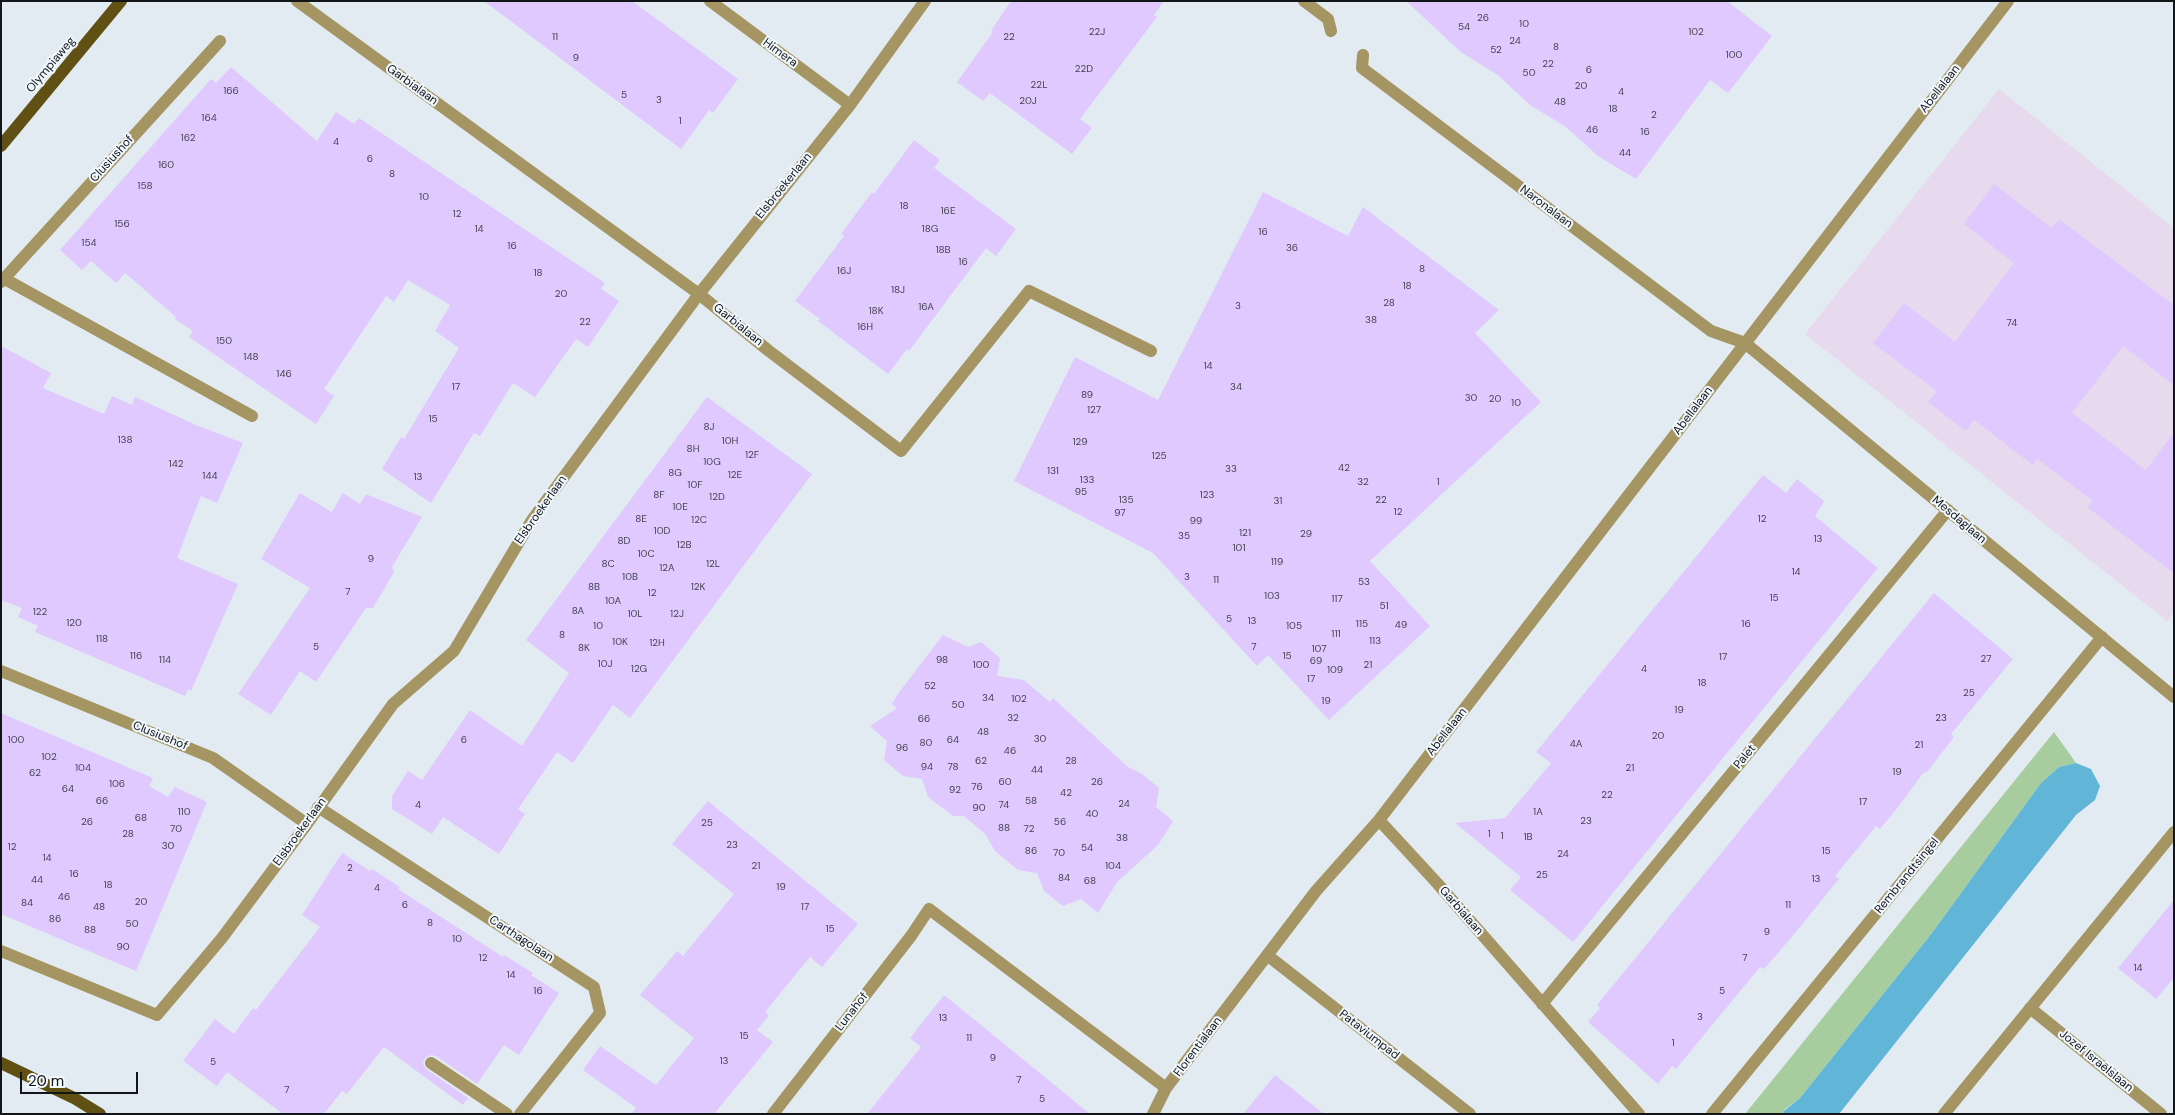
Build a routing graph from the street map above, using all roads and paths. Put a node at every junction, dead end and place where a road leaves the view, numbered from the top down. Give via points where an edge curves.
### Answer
1 (121, 1) edge
2 (297, 1) edge
3 (710, 1) edge
4 (925, 1) edge
5 (1304, 1) edge
6 (2008, 1) edge
7 (1331, 31) dead end
8 (220, 41) dead end
9 (1363, 55) dead end
10 (850, 104) junction
11 (1, 146) edge
12 (2, 280) edge
13 (699, 294) junction
14 (1745, 343) junction
15 (1151, 350) dead end
16 (252, 416) dead end
17 (1948, 510) junction
18 (2102, 638) junction
19 (1, 671) edge
20 (2174, 697) edge
21 (318, 807) junction
22 (1378, 820) junction
23 (308, 824) junction
24 (2174, 832) edge
25 (929, 909) joint
26 (1, 950) edge
27 (1267, 955) junction
28 (1542, 1004) junction
29 (2030, 1008) junction
30 (1, 1063) edge
31 (431, 1063) dead end
32 (1166, 1088) junction
33 (100, 1114) edge
34 (507, 1114) edge
35 (520, 1114) edge
36 (772, 1114) edge
37 (1153, 1114) edge
38 (1470, 1114) edge
39 (1639, 1114) edge
40 (1712, 1114) edge
41 (1944, 1114) edge
42 (2161, 1114) edge

1 - 11 main road, Olympiaweg
2 - 13 street, Garbialaan
3 - 10 street, Himera
4 - 10 street, Elsbroekerlaan
5 - 7 street via 1328,19
6 - 14 street, Abellalaan
8 - 12 street, Clusiushof
9 - 14 street, Naronalaan via 1362,68 1711,331
10 - 13 street, Elsbroekerlaan
12 - 16 street, Clusiushof
13 - 15 street, Garbialaan via 902,451 1029,291
13 - 21 street, Elsbroekerlaan via 532,520 454,651 393,704
14 - 17 street, Mesdaglaan
14 - 22 street, Abellalaan
17 - 18 street, Mesdaglaan
17 - 28 street, Palet
18 - 20 street, Mesdaglaan
18 - 40 street, Rembrandtsingel
19 - 23 street, Clusiushof via 213,758
21 - 23 street, Elsbroekerlaan
21 - 35 street, Carthagolaan via 594,987 600,1013
22 - 27 street, Florentialaan via 1316,891
22 - 28 street, Garbialaan
23 - 26 street, Elsbroekerlaan via 222,938 157,1015
24 - 29 street
25 - 32 street, Florentialaan
25 - 36 street, Lunahof
27 - 32 street, Florentialaan
27 - 38 street, Pataviumpad
28 - 39 street, Garbialaan
29 - 41 street
29 - 42 street, Jozef Israëlslaan
30 - 33 main road
31 - 34 street
32 - 37 street

